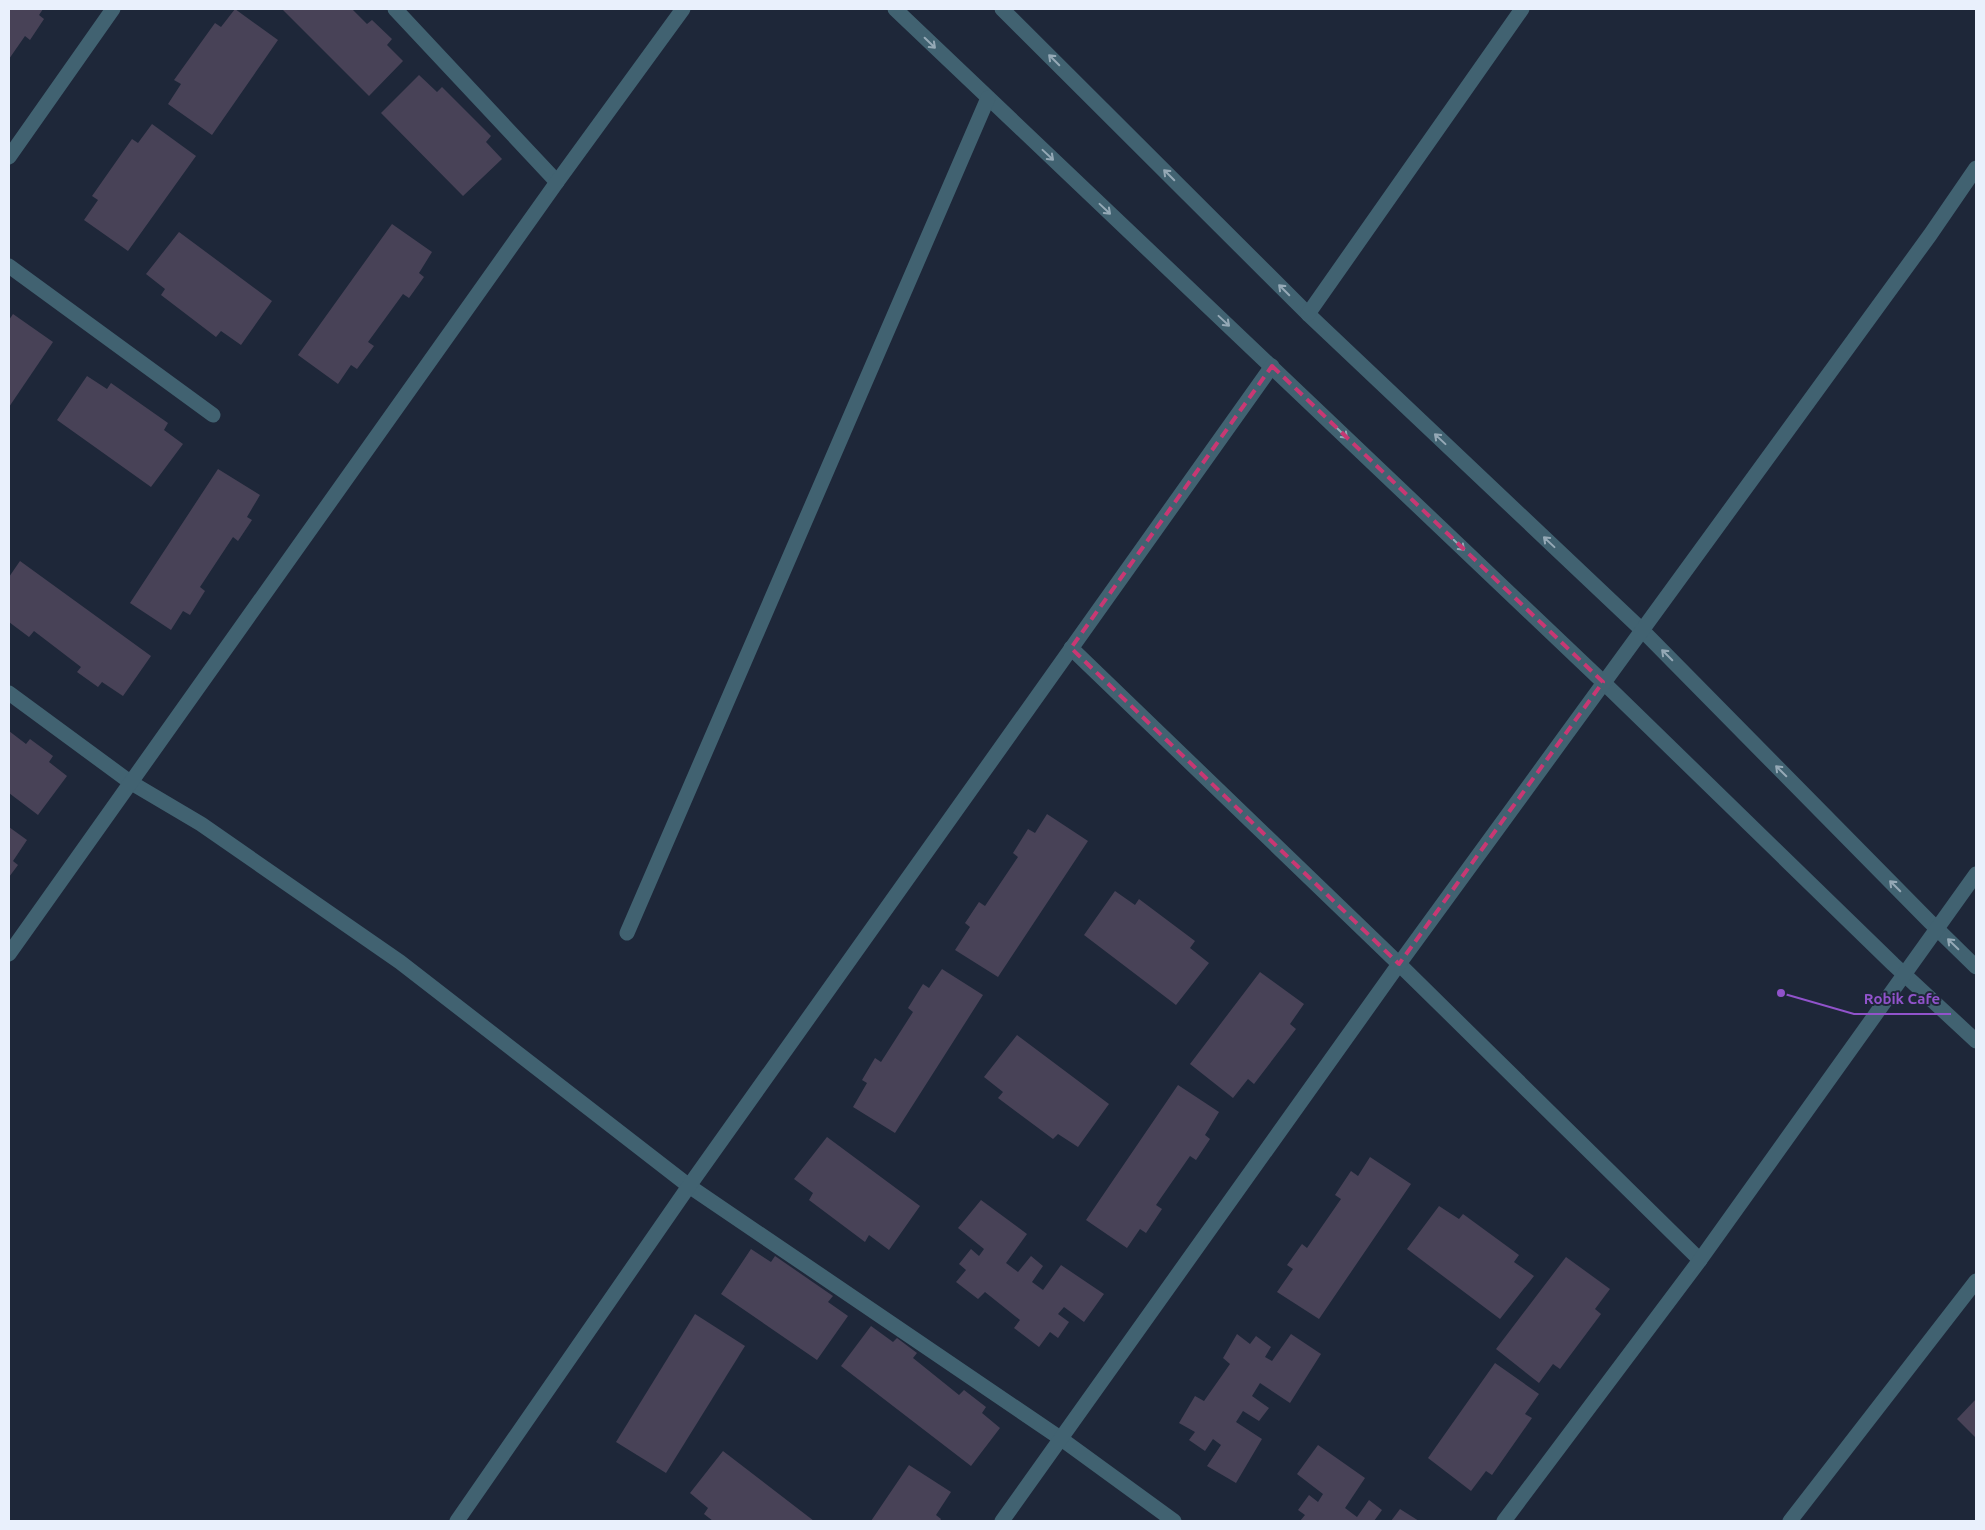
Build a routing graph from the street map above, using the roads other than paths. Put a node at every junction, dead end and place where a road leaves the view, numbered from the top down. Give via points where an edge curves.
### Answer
1 (113, 9) edge
2 (395, 9) edge
3 (683, 9) edge
4 (896, 9) edge
5 (1002, 9) edge
6 (1522, 9) edge
7 (988, 98) junction
8 (9, 157) edge
9 (1976, 168) edge
10 (557, 182) junction
11 (9, 266) edge
12 (1308, 314) junction
13 (1272, 366) junction
14 (214, 415) dead end
15 (1642, 630) junction
16 (1071, 648) junction
17 (1603, 682) junction
18 (9, 693) edge
19 (130, 782) junction
20 (1976, 874) edge
21 (1936, 928) junction
22 (627, 933) dead end
23 (9, 954) edge
24 (1399, 964) junction
25 (1976, 967) edge
26 (1904, 975) junction
27 (1976, 1041) edge
28 (689, 1186) junction
29 (1700, 1260) junction
30 (1976, 1281) edge
31 (1060, 1438) junction
32 (1797, 1519) edge
33 (457, 1521) edge
34 (1002, 1521) edge
35 (1174, 1521) edge
36 (1504, 1521) edge

1 - 8 street
2 - 10 street
3 - 10 street
4 -> 7 street
12 -> 5 street
6 - 12 street
7 -> 13 street
7 - 22 street
9 - 15 street
10 - 19 street
11 - 14 street
15 -> 12 street
13 - 16 street
13 -> 17 street
15 - 17 street
21 -> 15 street
16 - 24 street
16 - 28 street
17 - 24 street
17 - 26 street
18 - 19 street
19 - 23 street
19 - 28 street via 201,824 400,962
20 - 21 street
25 -> 21 street
21 - 26 street
24 - 29 street
24 - 31 street
26 - 27 street
26 - 29 street
28 - 31 street
28 - 33 street
29 - 36 street
30 - 32 street
31 - 34 street
31 - 35 street

